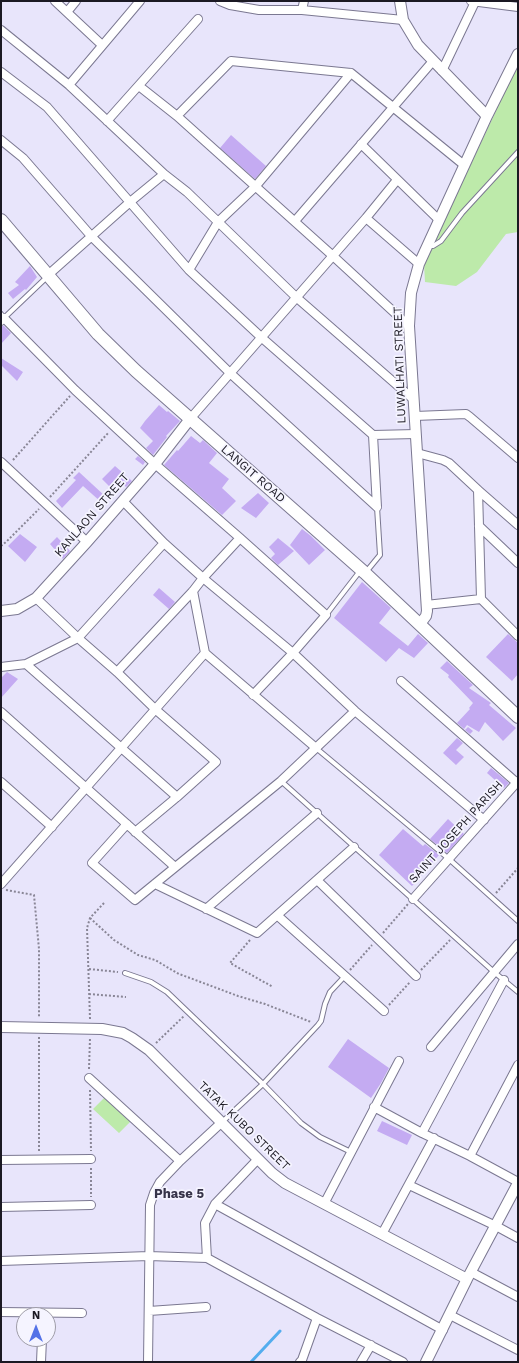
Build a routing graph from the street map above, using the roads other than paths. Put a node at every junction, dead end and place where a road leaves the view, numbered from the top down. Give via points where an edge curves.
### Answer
1 (55, 1) edge
2 (76, 1) edge
3 (140, 1) edge
4 (220, 1) edge
5 (261, 1) edge
6 (304, 1) edge
7 (400, 1) edge
8 (473, 2) edge
9 (518, 6) edge
10 (259, 10) junction
11 (302, 10) junction
12 (67, 12) junction
13 (198, 19) dead end
14 (403, 20) junction
15 (1, 30) edge
16 (102, 45) junction
17 (518, 54) edge
18 (433, 61) junction
19 (442, 71) junction
20 (1, 72) edge
21 (351, 73) junction
22 (69, 85) junction
23 (139, 86) junction
24 (394, 107) junction
25 (178, 116) junction
26 (487, 116) junction
27 (107, 121) junction
28 (1, 140) edge
29 (361, 144) junction
30 (518, 152) edge
31 (464, 165) junction
32 (164, 174) junction
33 (398, 180) junction
34 (255, 186) junction
35 (130, 202) junction
36 (366, 218) junction
37 (1, 220) edge
38 (439, 220) junction
39 (295, 221) junction
40 (218, 222) junction
41 (92, 237) junction
42 (427, 245) junction
43 (333, 256) junction
44 (419, 264) junction
45 (189, 270) junction
46 (48, 275) junction
47 (296, 297) junction
48 (2, 318) edge
49 (409, 326) junction
50 (261, 337) junction
51 (230, 373) junction
52 (414, 399) junction
53 (415, 416) junction
54 (190, 419) junction
55 (416, 434) junction
56 (373, 435) junction
57 (417, 453) junction
58 (518, 458) edge
59 (155, 464) junction
60 (4, 465) edge
61 (478, 490) junction
62 (123, 501) junction
63 (377, 508) junction
64 (518, 524) edge
65 (479, 526) junction
66 (240, 538) junction
67 (87, 542) junction
68 (164, 543) junction
69 (518, 563) edge
70 (363, 571) junction
71 (203, 578) junction
72 (193, 591) junction
73 (36, 598) junction
74 (481, 600) junction
75 (426, 605) junction
76 (1, 611) edge
77 (326, 615) junction
78 (420, 624) junction
79 (518, 636) edge
80 (78, 638) junction
81 (205, 653) junction
82 (293, 653) junction
83 (26, 664) junction
84 (1, 667) edge
85 (117, 672) junction
86 (401, 681) dead end
87 (253, 695) junction
88 (155, 709) junction
89 (355, 711) junction
90 (1, 712) edge
91 (518, 717) edge
92 (121, 748) junction
93 (316, 748) junction
94 (281, 781) junction
95 (1, 782) edge
96 (517, 782) edge
97 (86, 788) junction
98 (177, 797) junction
99 (317, 813) junction
100 (484, 820) junction
101 (127, 824) junction
102 (52, 827) junction
103 (135, 832) junction
104 (354, 847) junction
105 (449, 859) junction
106 (176, 867) junction
107 (317, 880) junction
108 (1, 884) edge
109 (155, 884) junction
110 (413, 899) junction
111 (206, 909) junction
112 (278, 916) junction
113 (518, 921) edge
114 (518, 944) edge
115 (494, 972) junction
116 (125, 973) road end
117 (345, 976) junction
118 (416, 976) dead end
119 (504, 980) junction
120 (518, 992) edge
121 (384, 1010) dead end
122 (1, 1027) edge
123 (431, 1047) dead end
124 (399, 1061) dead end
125 (518, 1065) edge
126 (90, 1078) road end
127 (264, 1084) junction
128 (374, 1107) junction
129 (221, 1123) junction
130 (422, 1133) junction
131 (434, 1138) junction
132 (351, 1152) junction
133 (470, 1156) junction
134 (91, 1159) road end
135 (258, 1159) junction
136 (1, 1160) edge
137 (180, 1161) junction
138 (518, 1183) edge
139 (409, 1185) junction
140 (215, 1204) junction
141 (324, 1204) junction
142 (91, 1206) road end
143 (1, 1207) edge
144 (496, 1226) junction
145 (382, 1234) junction
146 (518, 1238) edge
147 (149, 1256) junction
148 (207, 1258) junction
149 (1, 1261) edge
150 (469, 1276) junction
151 (518, 1297) edge
152 (206, 1307) dead end
153 (149, 1311) junction
154 (1, 1312) edge
155 (82, 1312) dead end
156 (16, 1313) edge
157 (56, 1313) edge
158 (450, 1315) junction
159 (317, 1318) junction
160 (443, 1330) junction
161 (371, 1345) junction
162 (42, 1347) edge
163 (518, 1350) edge
164 (41, 1362) edge
165 (148, 1362) edge
166 (300, 1362) edge
167 (361, 1362) edge
168 (403, 1362) edge
169 (427, 1362) edge

1 - 12 street
2 - 12 street
3 - 16 street
4 - 10 street
5 - 10 street
6 - 11 street
7 - 14 street
8 - 9 street
8 - 19 street
10 - 11 street
11 - 14 street
12 - 16 street
13 - 23 street
14 - 18 street via 418,45
15 - 22 street
16 - 22 street
17 - 26 street, LUWALHATI STREET via 512,72
18 - 19 street
18 - 24 street
19 - 26 street
20 - 35 street via 47,107
21 - 24 street
21 - 25 street via 231,61
21 - 34 street
22 - 27 street
23 - 25 street
23 - 27 street
24 - 29 street
24 - 31 street
25 - 34 street
26 - 31 street, LUWALHATI STREET
27 - 32 street
28 - 41 street via 23,158
29 - 33 street
29 - 39 street
30 - 42 lane via 462,213 441,241 433,246
31 - 38 street, LUWALHATI STREET
32 - 35 street
32 - 40 street
33 - 36 street
33 - 38 street
34 - 39 street
34 - 40 street
35 - 41 street
35 - 45 street
36 - 43 street
36 - 44 street
37 - 46 main road, LANGIT ROAD
38 - 42 street, LUWALHATI STREET
39 - 43 street
40 - 45 street
40 - 47 street
41 - 46 street
41 - 51 street
42 - 44 street, LUWALHATI STREET
43 - 47 street
43 - 49 street
44 - 49 street, LUWALHATI STREET via 411,293
45 - 50 street
46 - 48 lane
46 - 54 main road, LANGIT ROAD via 98,334
47 - 50 street
47 - 52 street
48 - 59 street
49 - 52 street, LUWALHATI STREET
50 - 51 street
50 - 56 street
51 - 54 street
51 - 63 street
52 - 53 street, LUWALHATI STREET
53 - 55 street, LUWALHATI STREET
53 - 58 street via 466,414
54 - 59 street, KANLAON STREET
54 - 70 main road, LANGIT ROAD
55 - 56 street
55 - 57 street, LUWALHATI STREET
56 - 63 street
57 - 61 street via 449,463
57 - 75 street, LUWALHATI STREET
59 - 62 street, KANLAON STREET
59 - 66 street
60 - 67 street
61 - 64 street
61 - 65 street
62 - 67 street, KANLAON STREET
62 - 68 street
63 - 70 lane via 380,555
65 - 69 street
65 - 74 street
66 - 71 street
66 - 77 street
67 - 73 street, KANLAON STREET
68 - 71 street
68 - 80 street
70 - 77 lane
70 - 78 main road, LANGIT ROAD
71 - 72 street
71 - 82 street
72 - 81 street
72 - 85 street
73 - 76 street, KANLAON STREET via 17,609
73 - 80 street
74 - 75 street
74 - 79 street
75 - 78 street, LUWALHATI STREET via 426,616
77 - 82 street
78 - 91 main road, LANGIT ROAD
80 - 83 street
80 - 85 street
81 - 87 street
81 - 88 street
82 - 87 street
82 - 89 street
83 - 84 street
83 - 92 street
85 - 88 street
86 - 96 street
87 - 93 street
88 - 92 street
88 - 98 street via 216,762
89 - 93 street
89 - 100 street
90 - 97 street
92 - 97 street
92 - 98 street
93 - 94 street
93 - 105 lane
94 - 99 lane
94 - 106 street
95 - 102 street
96 - 100 street, SAINT JOSEPH PARISH
97 - 101 street
97 - 102 street
98 - 103 street
99 - 104 lane
99 - 111 street
100 - 105 street, SAINT JOSEPH PARISH
101 - 103 street
101 - 109 street via 92,863 135,900
102 - 108 street
103 - 106 street
104 - 107 street
104 - 110 lane
105 - 110 street, SAINT JOSEPH PARISH
105 - 113 lane
106 - 109 street
107 - 112 street
107 - 118 street
109 - 111 street
110 - 115 lane
111 - 112 street via 257,934
112 - 117 street
114 - 115 street
115 - 119 lane
115 - 123 street
116 - 127 lane via 151,982 167,992
117 - 121 street
117 - 127 lane via 330,992 318,1025
119 - 120 lane
119 - 130 street
122 - 129 street, TATAK KUBO STREET via 90,1028 123,1033 149,1050
124 - 128 street
125 - 133 street
126 - 137 street
127 - 129 lane
127 - 132 lane via 310,1131
128 - 130 street
128 - 132 street
129 - 135 street, TATAK KUBO STREET
129 - 137 street
130 - 131 street
131 - 133 street
131 - 139 street
132 - 141 street
133 - 138 street
134 - 136 street
135 - 140 street
135 - 141 street, TATAK KUBO STREET via 285,1183
137 - 147 street via 160,1182 150,1205
138 - 144 street
139 - 144 street
139 - 145 street
140 - 148 street via 205,1223
140 - 160 street
141 - 145 street, TATAK KUBO STREET
142 - 143 street
144 - 146 street
144 - 150 street
145 - 150 street, TATAK KUBO STREET
147 - 148 street
147 - 149 street
147 - 153 street
148 - 159 street
150 - 151 street
150 - 158 street
152 - 153 street
153 - 165 street
154 - 156 street
155 - 157 street
158 - 160 street
158 - 163 street
159 - 161 street
159 - 166 street
160 - 169 street
161 - 167 street
161 - 168 street
162 - 164 street

